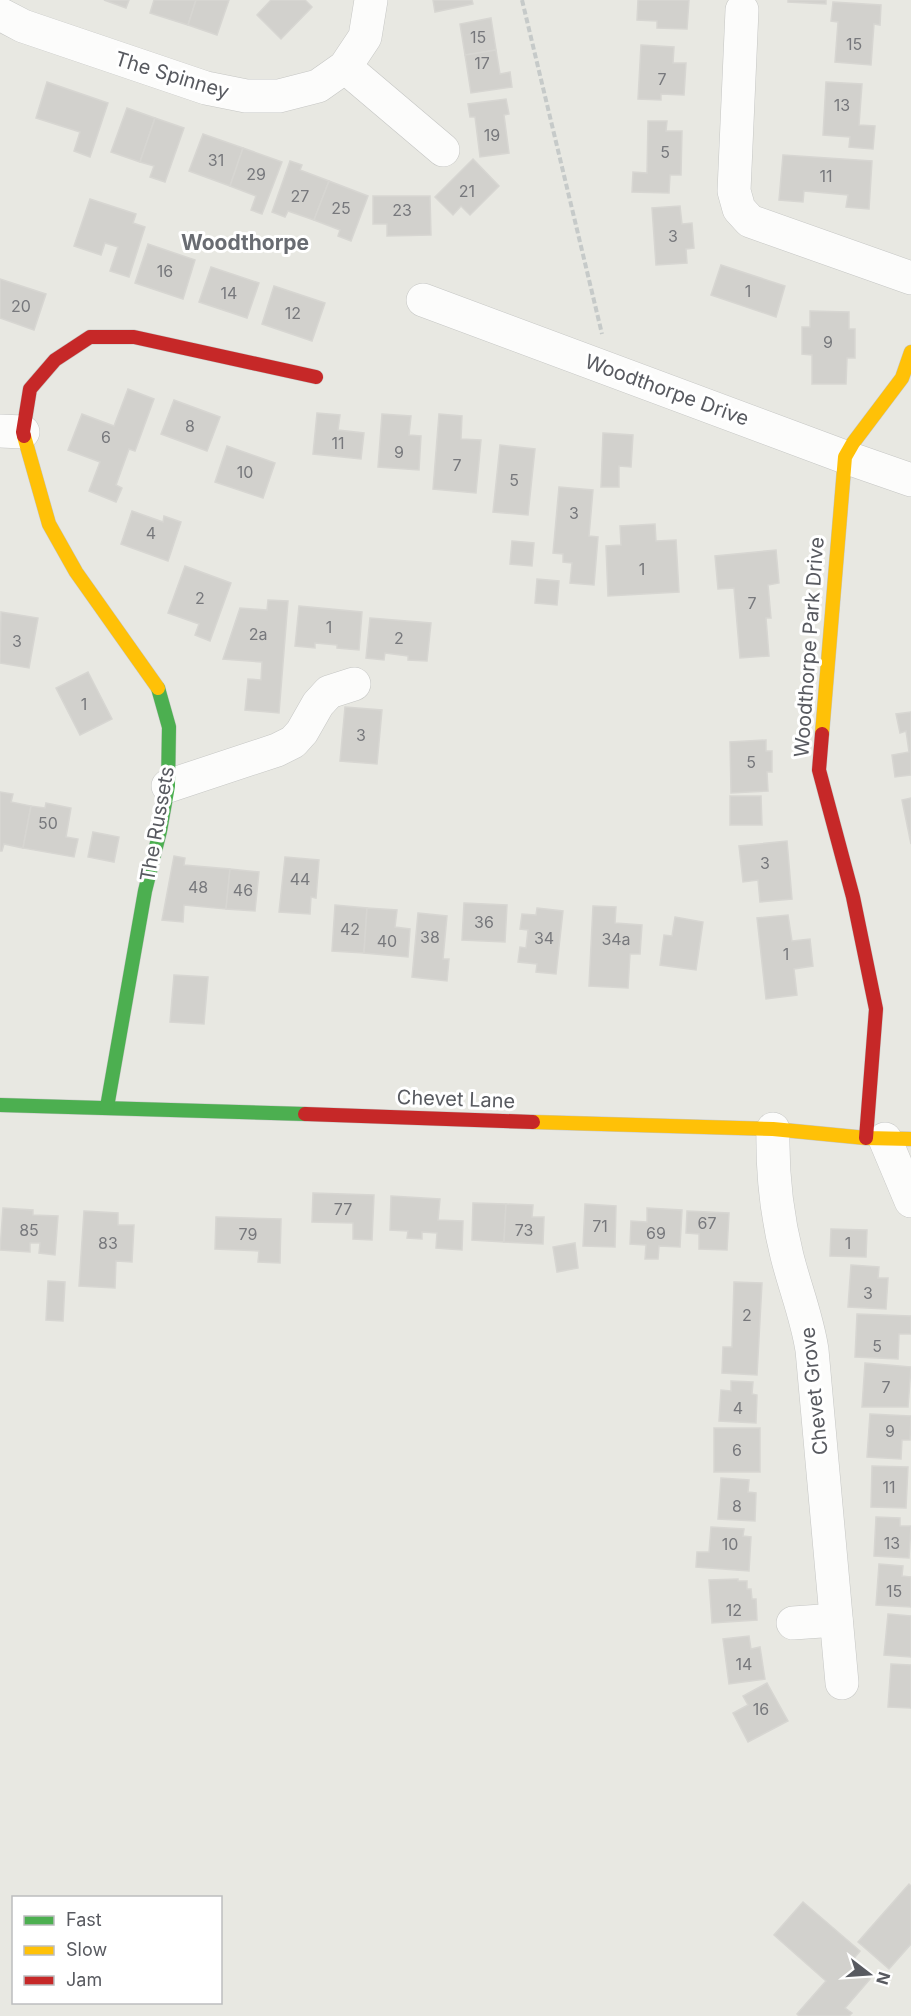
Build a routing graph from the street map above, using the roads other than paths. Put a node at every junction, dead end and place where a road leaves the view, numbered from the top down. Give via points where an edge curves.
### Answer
1 (370, 0) edge
2 (745, 3) edge
3 (0, 14) edge
4 (345, 67) junction
5 (443, 150) dead end
6 (911, 278) edge
7 (423, 300) dead end
8 (911, 352) edge
9 (316, 377) dead end
10 (11, 432) edge
11 (845, 457) junction
12 (911, 480) edge
13 (354, 684) dead end
14 (168, 786) junction
15 (0, 1105) edge
16 (107, 1107) junction
17 (773, 1129) junction
18 (887, 1139) edge
19 (911, 1201) edge
20 (836, 1620) junction
21 (793, 1623) dead end
22 (842, 1683) dead end

1 - 4 street, The Spinney via 365,37
2 - 6 street via 734,191 739,209 750,221
3 - 4 street, The Spinney via 23,26 206,88 246,96 279,96 318,86
4 - 5 street
7 - 11 street, Woodthorpe Drive
8 - 11 street, Woodthorpe Park Drive via 902,378
9 - 10 street, The Russets via 134,337 90,337 55,360 30,389
10 - 14 street, The Russets via 49,524 76,572 158,688 169,728
11 - 12 street, Woodthorpe Drive
11 - 18 street, Woodthorpe Park Drive via 819,770 853,897 876,1009
13 - 14 street via 329,692 310,692 302,732 293,742
14 - 16 street, The Russets
15 - 16 street, Chevet Lane
16 - 17 street, Chevet Lane
17 - 18 street, Chevet Lane
17 - 20 street, Chevet Grove via 772,1174 778,1215 812,1350
18 - 19 street
20 - 21 street
20 - 22 street, Chevet Grove

